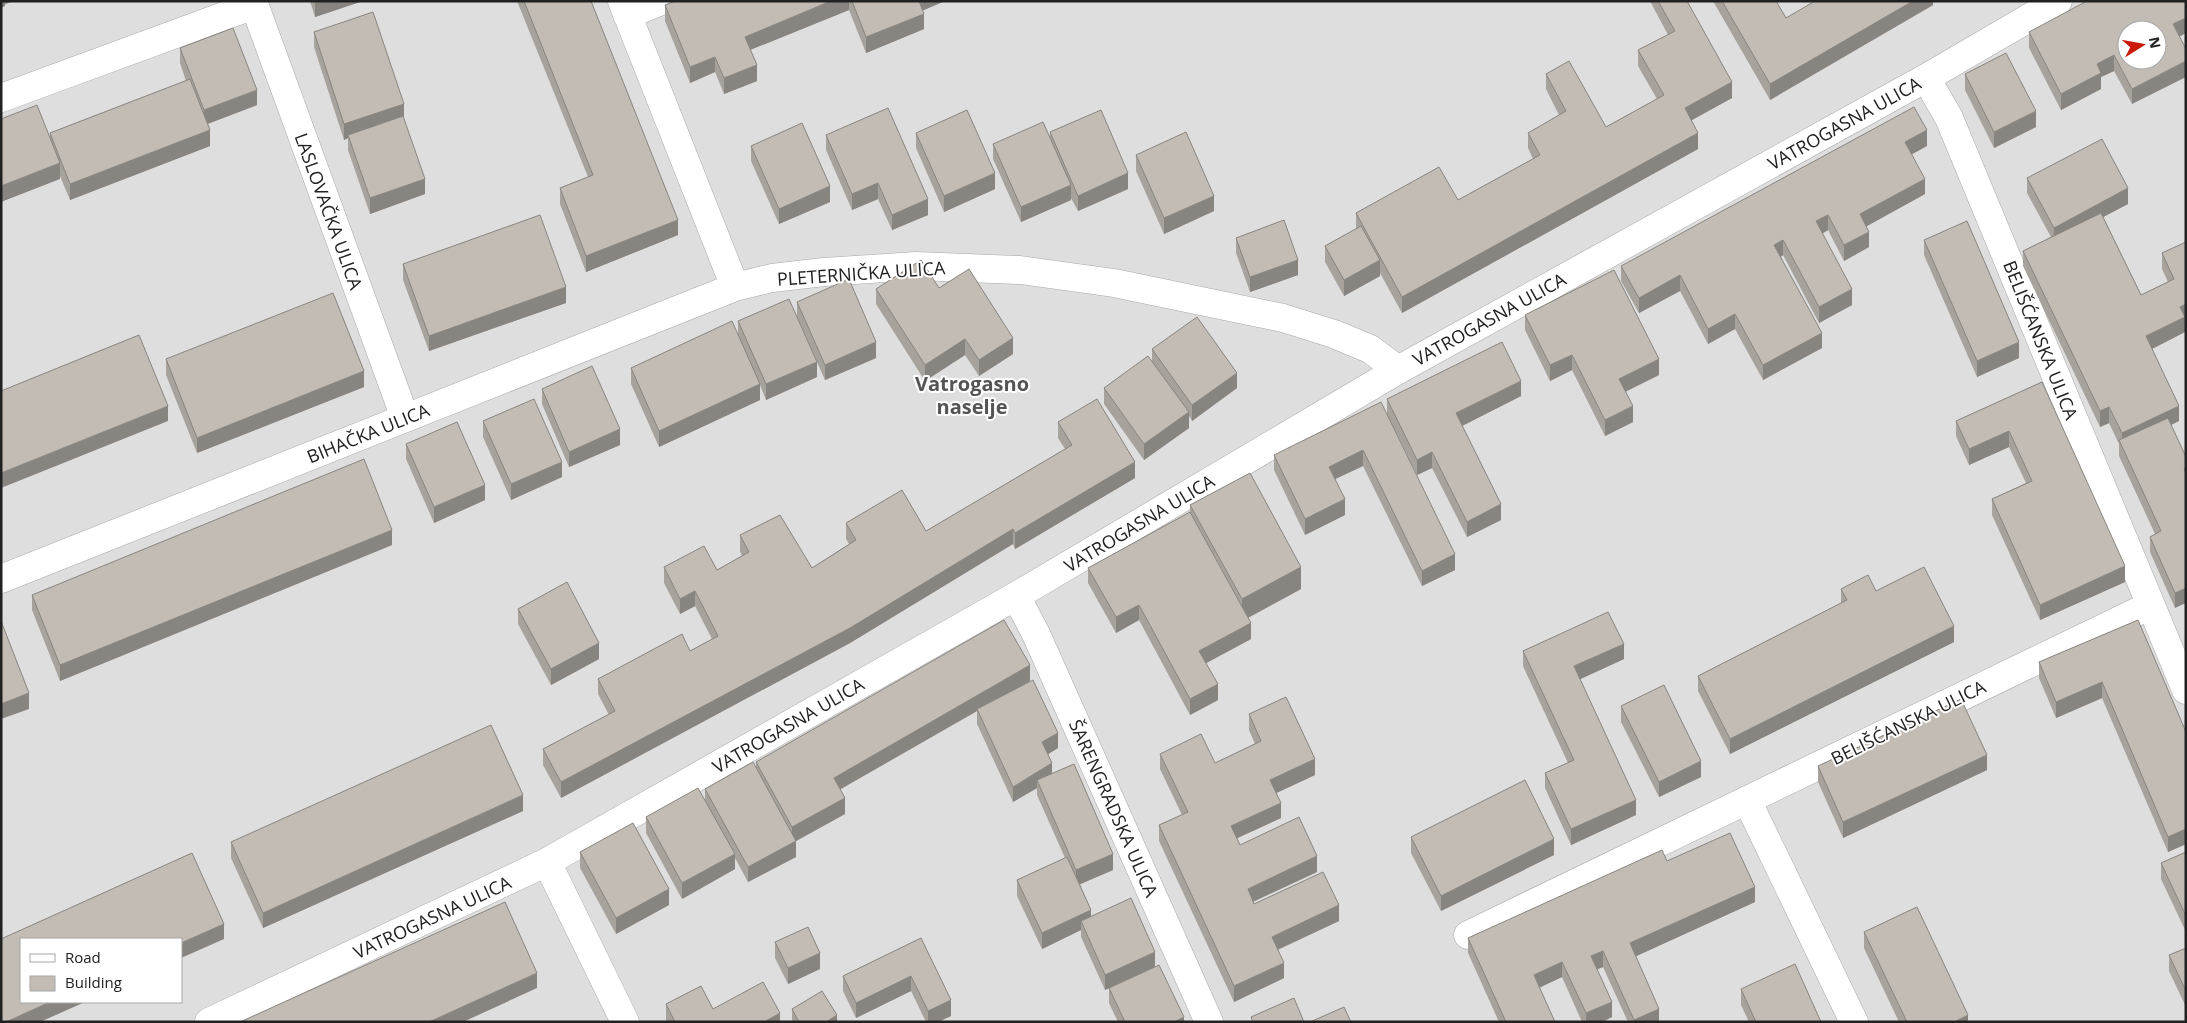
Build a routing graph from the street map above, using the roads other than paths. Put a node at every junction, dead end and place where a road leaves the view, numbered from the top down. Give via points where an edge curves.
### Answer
1 (661, 1) edge
2 (2058, 1) edge
3 (253, 3) edge
4 (625, 8) edge
5 (1926, 78) junction
6 (1, 98) edge
7 (735, 287) junction
8 (1398, 370) junction
9 (405, 418) junction
10 (1, 579) edge
11 (1016, 596) junction
12 (2151, 605) junction
13 (2186, 690) edge
14 (1746, 800) junction
15 (548, 862) junction
16 (1468, 935) dead end
17 (209, 1022) edge
18 (625, 1022) edge
19 (1209, 1022) edge
20 (1854, 1022) edge

1 - 4 street
2 - 5 street, VATROGASNA ULICA
3 - 6 street, LASLOVAČKA ULICA
3 - 9 street, LASLOVAČKA ULICA
4 - 7 street
5 - 8 street, VATROGASNA ULICA
5 - 12 street, BELIŠĆANSKA ULICA via 1949,118
7 - 8 street, PLETERNIČKA ULICA via 790,276 916,266 1020,270 1114,283 1283,318 1370,349
7 - 9 street, BIHAČKA ULICA
8 - 11 street, VATROGASNA ULICA
9 - 10 street, BIHAČKA ULICA
11 - 15 street, VATROGASNA ULICA
11 - 19 street, ŠARENGRADSKA ULICA via 1036,634
12 - 13 street, BELIŠĆANSKA ULICA
12 - 14 street, BELIŠĆANSKA ULICA
14 - 16 street, BELIŠĆANSKA ULICA
14 - 20 street
15 - 17 street, VATROGASNA ULICA
15 - 18 street

